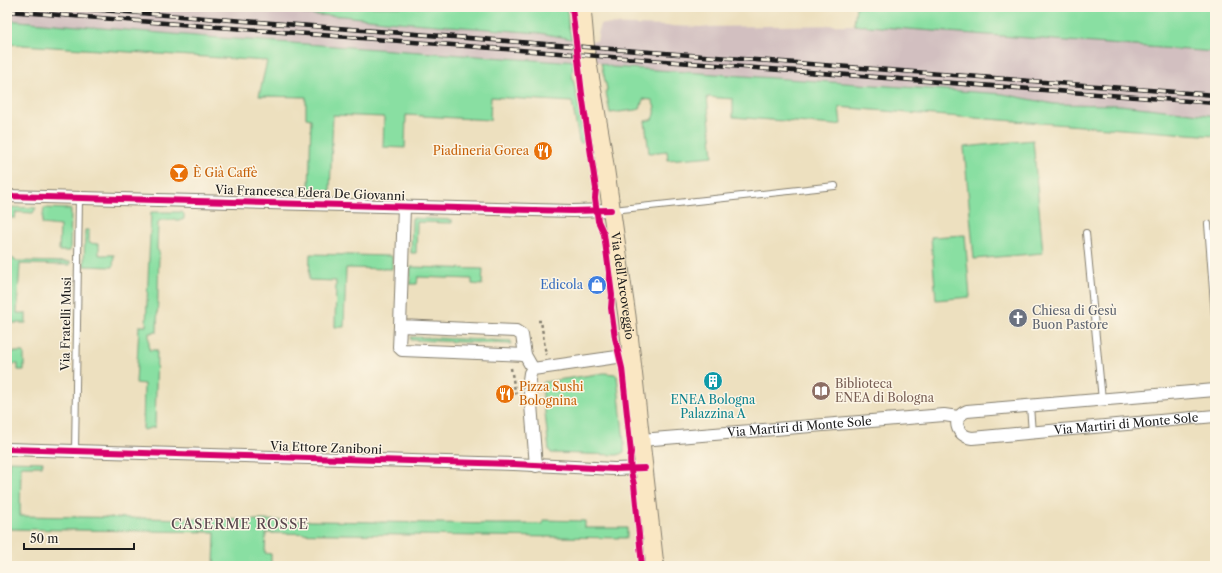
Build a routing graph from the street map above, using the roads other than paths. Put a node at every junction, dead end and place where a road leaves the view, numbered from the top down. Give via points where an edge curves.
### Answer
1 (582, 7) edge
2 (835, 186) dead end
3 (7, 196) edge
4 (79, 198) junction
5 (404, 206) junction
6 (611, 210) junction
7 (1208, 224) dead end
8 (1086, 233) dead end
9 (1215, 317) edge
10 (400, 326) junction
11 (525, 355) junction
12 (631, 355) junction
13 (533, 369) junction
14 (1215, 390) edge
15 (1102, 400) junction
16 (1030, 406) junction
17 (1215, 416) edge
18 (958, 417) junction
19 (1032, 433) junction
20 (641, 440) junction
21 (7, 449) edge
22 (75, 451) junction
23 (536, 466) junction
24 (645, 468) junction
25 (656, 566) edge

1 - 6 street, Via dell'Arcoveggio via 586,52
2 - 6 lane
3 - 4 street, Via Francesca Edera De Giovanni
4 - 5 street, Via Francesca Edera De Giovanni
4 - 22 lane, Via Fratelli Musi
5 - 6 street, Via Francesca Edera De Giovanni
5 - 10 street, Via Francesca Edera De Giovanni
6 - 12 street, Via dell'Arcoveggio
7 - 9 lane
8 - 15 lane
10 - 11 street via 516,331 522,335
10 - 11 street, Via Francesca Edera De Giovanni via 399,347 402,350
11 - 13 street
12 - 13 street
12 - 20 street, Via dell'Arcoveggio
13 - 23 street via 529,380
14 - 15 street, Via Martiri di Monte Sole
15 - 16 street, Via Martiri di Monte Sole
16 - 18 street, Via Martiri di Monte Sole via 966,411
16 - 19 lane
17 - 19 street, Via Martiri di Monte Sole
18 - 19 street, Via Martiri di Monte Sole via 959,431 966,438
18 - 20 street, Via Martiri di Monte Sole via 944,415
20 - 24 street, Via dell'Arcoveggio
21 - 22 street, Via Ettore Zaniboni
22 - 23 street, Via Ettore Zaniboni
23 - 24 street, Via Ettore Zaniboni
24 - 25 street, Via dell'Arcoveggio

